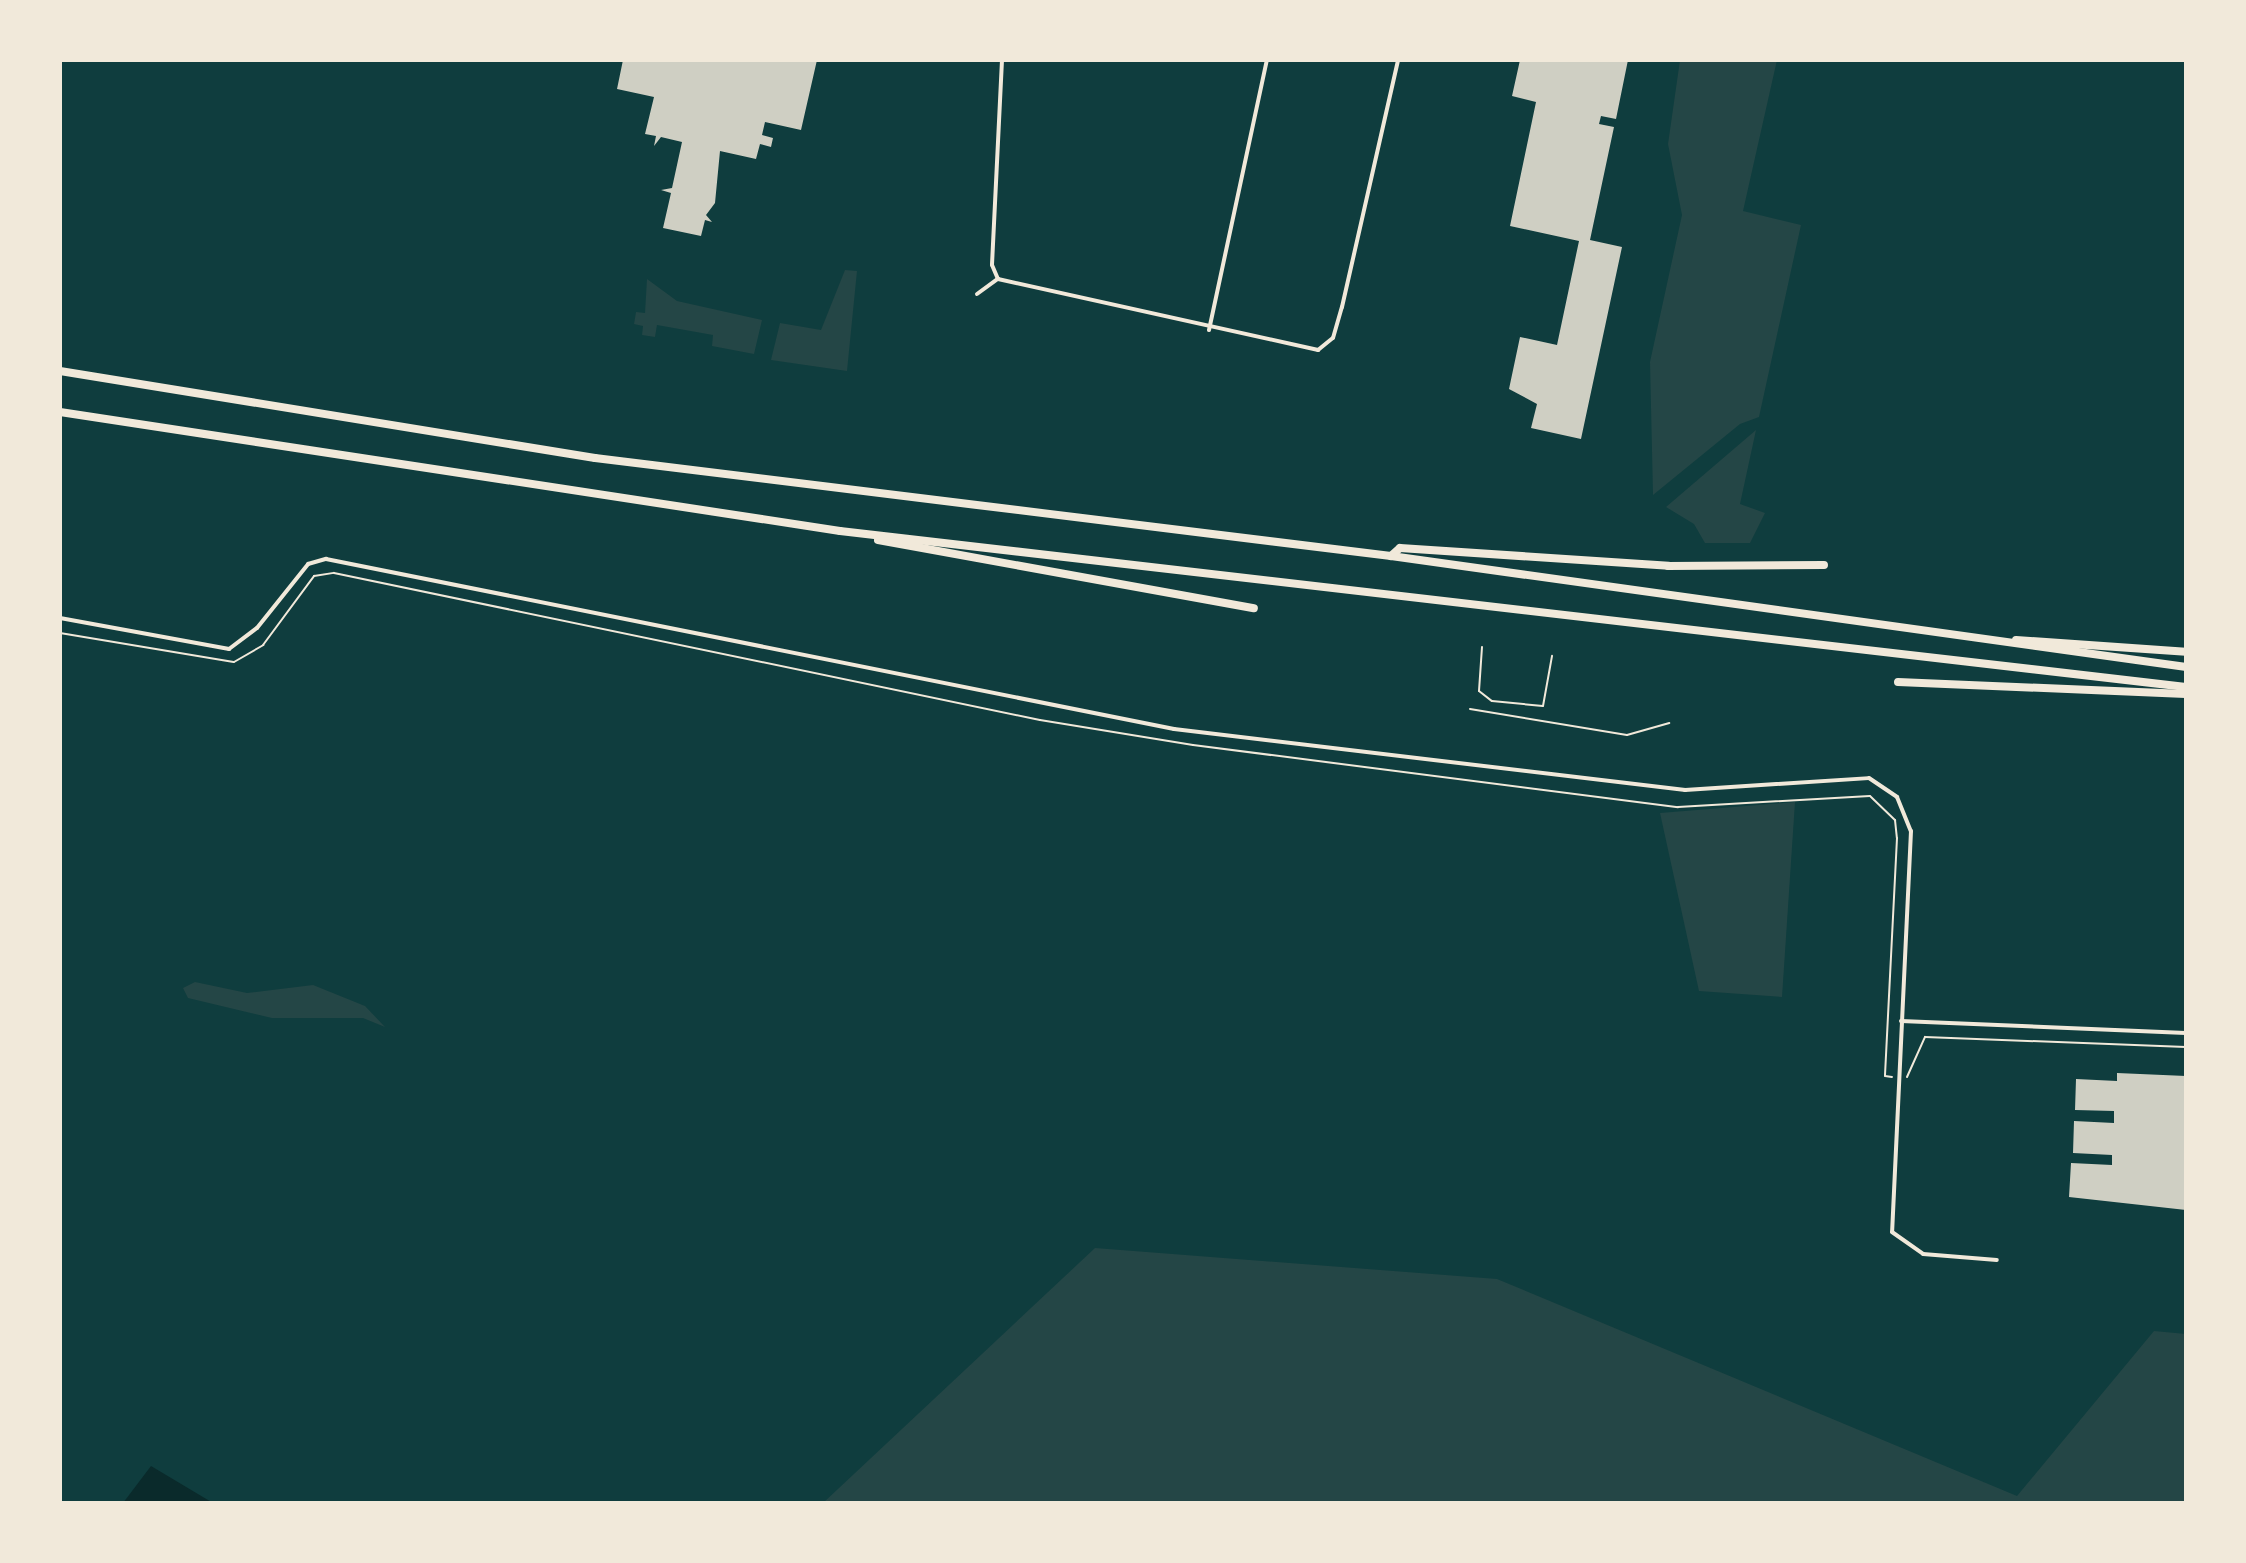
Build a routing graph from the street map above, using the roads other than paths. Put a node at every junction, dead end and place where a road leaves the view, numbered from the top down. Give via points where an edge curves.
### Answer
1 (1002, 60) edge
2 (1267, 60) edge
3 (1398, 60) edge
4 (998, 279) junction
5 (977, 294) dead end
6 (1209, 330) junction
7 (60, 371) edge
8 (60, 412) edge
9 (840, 531) junction
10 (1391, 556) junction
11 (1824, 565) dead end
12 (1254, 608) dead end
13 (60, 618) edge
14 (1984, 639) junction
15 (1482, 647) dead end
16 (2186, 652) edge
17 (1552, 656) dead end
18 (2186, 667) edge
19 (1898, 682) dead end
20 (2186, 687) edge
21 (2186, 694) edge
22 (1470, 709) dead end
23 (1669, 723) dead end
24 (1901, 1021) junction
25 (2186, 1033) edge
26 (1997, 1260) dead end

1 - 4 street via 992,265
2 - 6 street
3 - 6 street via 1333,338 1318,350
4 - 5 street
4 - 6 street
7 - 10 highway via 595,458
8 - 9 highway
9 - 12 highway
9 - 20 highway
10 - 11 highway via 1400,548 1668,566
10 - 14 highway
13 - 24 street via 229,649 257,628 308,564 326,559 1174,729 1685,790 1869,778 1897,797 1911,831
14 - 16 highway
14 - 18 highway
15 - 17 lane via 1479,691 1492,701 1543,706
19 - 21 highway
22 - 23 lane via 1627,735
24 - 25 street
24 - 26 street via 1892,1232 1923,1254

